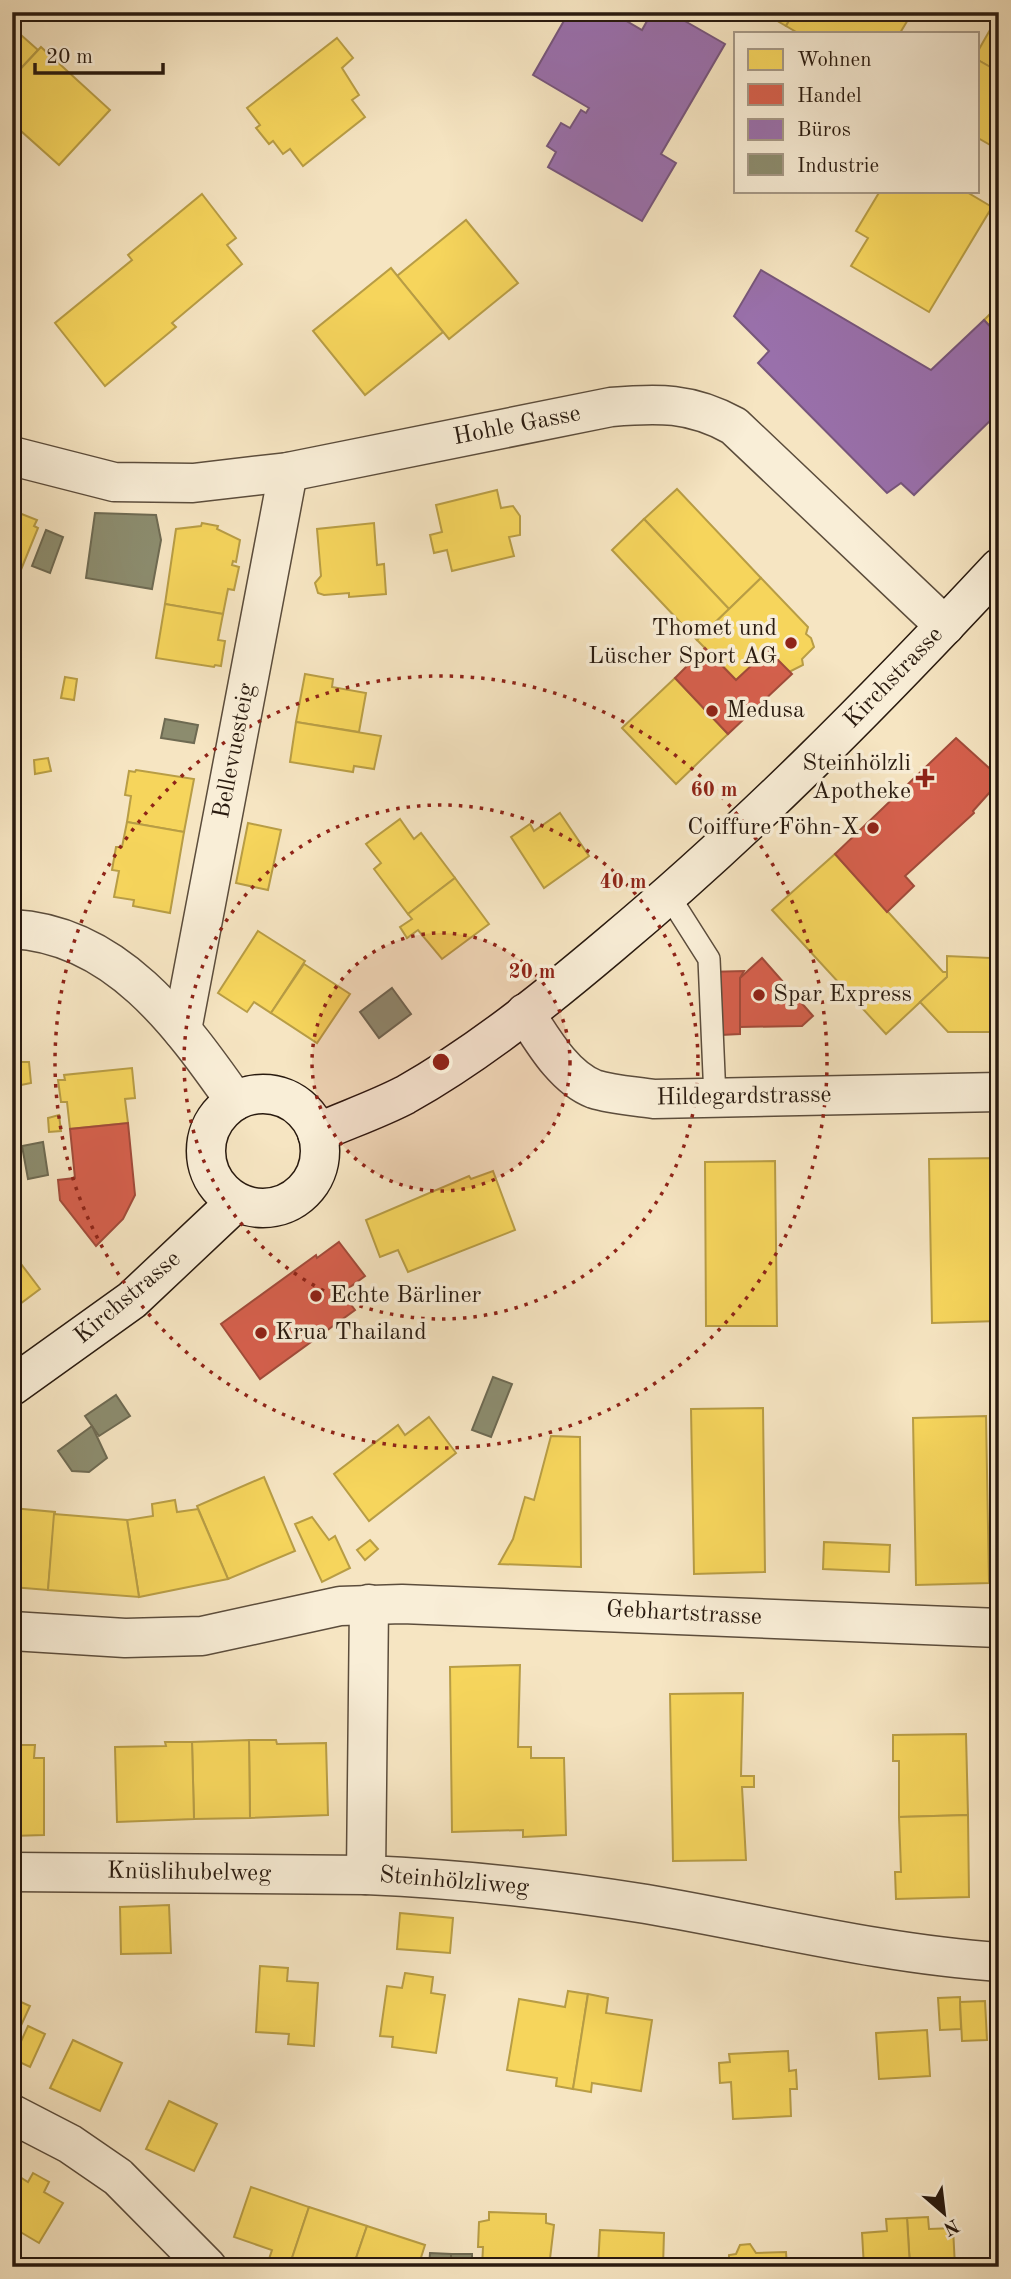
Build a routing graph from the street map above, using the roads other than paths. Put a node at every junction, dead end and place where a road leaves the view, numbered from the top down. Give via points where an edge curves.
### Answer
1 (12, 456) edge
2 (288, 472) junction
3 (999, 568) edge
4 (945, 626) junction
5 (669, 896) junction
6 (12, 929) edge
7 (525, 1013) junction
8 (182, 1030) junction
9 (999, 1092) edge
10 (715, 1098) junction
11 (235, 1101) junction
12 (317, 1133) junction
13 (236, 1202) junction
14 (12, 1386) edge
15 (369, 1604) junction
16 (999, 1628) edge
17 (12, 1631) edge
18 (12, 1872) edge
19 (366, 1875) junction
20 (999, 1962) edge
21 (12, 2114) edge
22 (206, 2267) edge

1 - 2 street, Hohle Gasse via 114,482 194,483
2 - 4 street, Hohle Gasse via 611,407 653,403 708,411 734,426
2 - 8 street, Bellevuesteig
3 - 4 street, Kirchstrasse
4 - 5 street, Kirchstrasse via 783,790
5 - 7 street, Kirchstrasse
5 - 10 lane via 709,959
6 - 8 street via 68,939 100,954 128,974
7 - 10 street, Hildegardstrasse via 551,1053 593,1088 654,1099
7 - 12 street, Kirchstrasse via 406,1094
8 - 11 street
9 - 10 street, Hildegardstrasse
11 - 12 street via 268,1094 283,1098 309,1118
11 - 13 street via 211,1126 206,1161 222,1192
12 - 13 street via 318,1166 300,1194 269,1208
13 - 14 street, Kirchstrasse via 132,1300
15 - 16 street, Gebhartstrasse via 462,1604
15 - 17 street via 307,1612 202,1636 125,1638
15 - 19 street, Steinhölzliweg
18 - 19 street, Knüslihubelweg
19 - 20 street, Steinhölzliweg via 565,1892 904,1952
21 - 22 street via 118,2176

